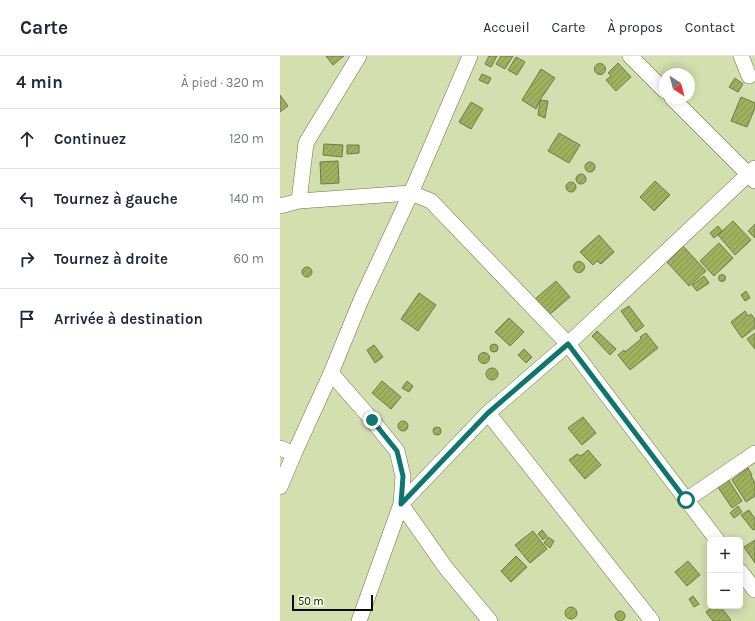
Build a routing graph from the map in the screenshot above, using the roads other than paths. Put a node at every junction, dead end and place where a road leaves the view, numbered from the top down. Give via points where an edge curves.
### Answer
1 (359, 56) edge
2 (470, 56) edge
3 (630, 56) edge
4 (741, 56) edge
5 (749, 76) dead end
6 (659, 85) edge
7 (678, 104) edge
8 (753, 174) edge
9 (411, 192) junction
10 (299, 201) junction
11 (280, 206) edge
12 (568, 344) junction
13 (331, 373) junction
14 (488, 413) junction
15 (287, 451) edge
16 (755, 453) edge
17 (280, 487) edge
18 (686, 500) junction
19 (401, 504) junction
20 (715, 537) edge
21 (742, 573) edge
22 (755, 590) edge
23 (359, 621) edge
24 (490, 621) edge
25 (652, 621) edge

1 - 10 street via 306,143
2 - 9 street
3 - 6 street
4 - 5 street
7 - 8 street
8 - 12 street
9 - 10 street
9 - 12 street via 431,201
9 - 13 street via 361,300
10 - 11 street
12 - 14 street
12 - 18 street
13 - 15 street
13 - 19 street via 397,451 403,476
14 - 19 street
14 - 25 street
15 - 17 street
16 - 18 street
18 - 20 street
19 - 23 street
19 - 24 street via 446,568
21 - 22 street

